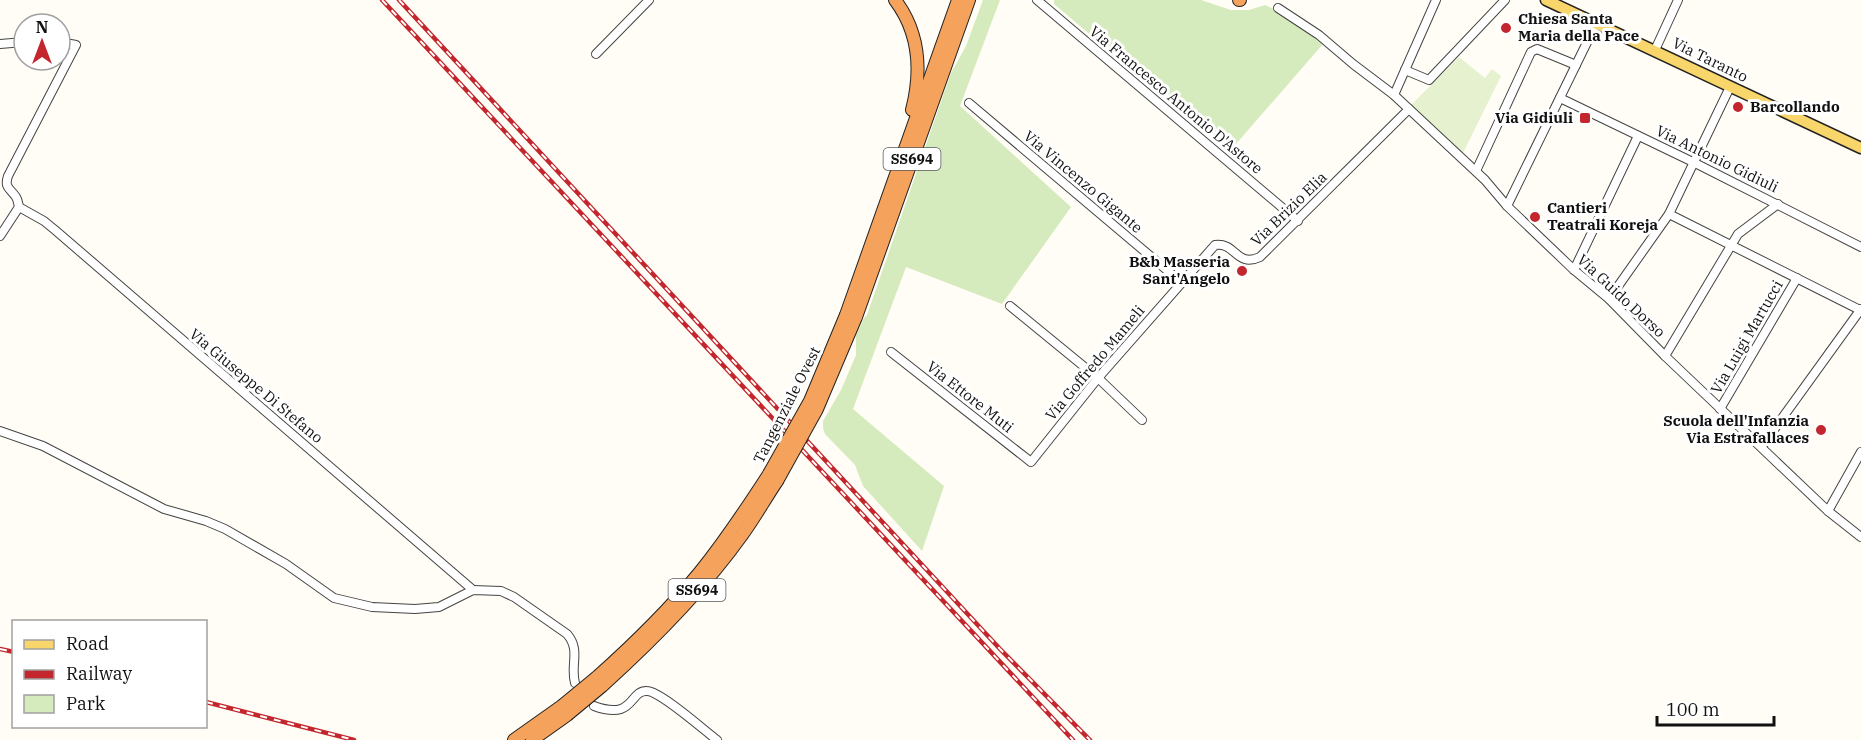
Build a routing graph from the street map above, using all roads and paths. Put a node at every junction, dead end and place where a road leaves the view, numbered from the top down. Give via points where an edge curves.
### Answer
1 (649, 0) edge
2 (895, 0) edge
3 (958, 0) edge
4 (969, 0) edge
5 (974, 0) edge
6 (1037, 0) edge
7 (1436, 0) edge
8 (1505, 0) edge
9 (1546, 0) edge
10 (1678, 0) edge
11 (1278, 8) dead end
12 (1596, 24) junction
13 (951, 50) junction
14 (1655, 50) junction
15 (596, 54) dead end
16 (1576, 65) junction
17 (1405, 70) junction
18 (61, 72) edge
19 (1730, 87) junction
20 (1394, 94) junction
21 (1560, 98) junction
22 (969, 103) dead end
23 (1409, 109) junction
24 (1638, 136) junction
25 (1861, 148) edge
26 (1695, 163) junction
27 (1476, 171) junction
28 (1778, 204) junction
29 (1507, 206) junction
30 (19, 207) junction
31 (1669, 214) junction
32 (1298, 221) junction
33 (875, 232) junction
34 (0, 236) edge
35 (1732, 246) junction
36 (1861, 247) edge
37 (1574, 270) junction
38 (1797, 278) junction
39 (1180, 282) junction
40 (1609, 299) junction
41 (1010, 306) dead end
42 (1861, 309) edge
43 (851, 316) junction
44 (891, 352) dead end
45 (1665, 356) junction
46 (1098, 378) junction
47 (1720, 409) junction
48 (1142, 420) dead end
49 (0, 432) edge
50 (1762, 446) junction
51 (1861, 453) edge
52 (1032, 462) joint
53 (1828, 511) junction
54 (1861, 537) edge
55 (473, 590) junction
56 (575, 683) dead end
57 (594, 706) dead end
58 (564, 710) junction
59 (514, 740) edge
60 (532, 740) edge
61 (717, 740) edge

1 - 15 street
2 - 33 highway via 914,35 918,78 911,115
3 - 33 highway, Tangenziale Ovest / SS694
4 - 13 highway, Tangenziale Ovest / SS694
5 - 13 highway via 960,40
6 - 32 street, Via Francesco Antonio D'Astore
7 - 17 street
8 - 17 street via 1429,80
9 - 12 main road, Via Taranto
10 - 14 street
11 - 20 street, Via Guido Dorso via 1320,35
12 - 14 main road, Via Taranto
12 - 16 street
13 - 43 highway, Tangenziale Ovest / SS694
14 - 19 main road, Via Taranto
16 - 21 street
16 - 27 street via 1544,50 1531,52
17 - 20 street
18 - 30 street via 5,183
19 - 25 main road, Via Taranto
19 - 26 street
20 - 23 street, Via Guido Dorso
21 - 24 street, Via Antonio Gidiuli
21 - 29 street
22 - 39 street, Via Vincenzo Gigante
23 - 27 street, Via Guido Dorso
23 - 32 street, Via Brizio Elia
24 - 26 street, Via Antonio Gidiuli
24 - 37 street
26 - 28 street, Via Antonio Gidiuli
26 - 31 street
27 - 29 street, Via Guido Dorso
28 - 35 street via 1738,234
28 - 36 street, Via Antonio Gidiuli
29 - 37 street, Via Guido Dorso
30 - 34 street
30 - 55 street, Via Giuseppe Di Stefano via 55,230
31 - 35 street
31 - 40 street
32 - 39 street, Via Brizio Elia via 1252,261 1242,259 1223,244 1215,245
33 - 43 highway, Tangenziale Ovest / SS694
35 - 38 street
35 - 45 street
37 - 40 street, Via Guido Dorso
38 - 42 street
38 - 47 street, Via Luigi Martucci
39 - 46 street, Via Goffredo Mameli
40 - 45 street, Via Guido Dorso
41 - 46 street
42 - 50 street
43 - 58 highway, Tangenziale Ovest / SS694, bridge via 817,409 742,535 649,643
44 - 52 street, Via Ettore Muti
45 - 47 street, Via Guido Dorso
46 - 48 street
46 - 52 street, Via Goffredo Mameli
47 - 50 street, Via Guido Dorso
49 - 55 street via 42,446 164,509 217,525 286,564 334,598 372,607 429,609
50 - 53 street, Via Guido Dorso
51 - 53 street
53 - 54 street, Via Guido Dorso
55 - 56 street via 501,591 514,597 567,634 575,650
57 - 61 street via 616,711 640,693 651,692
58 - 59 highway, Tangenziale Ovest / SS694
58 - 60 highway, Tangenziale Ovest / SS694

